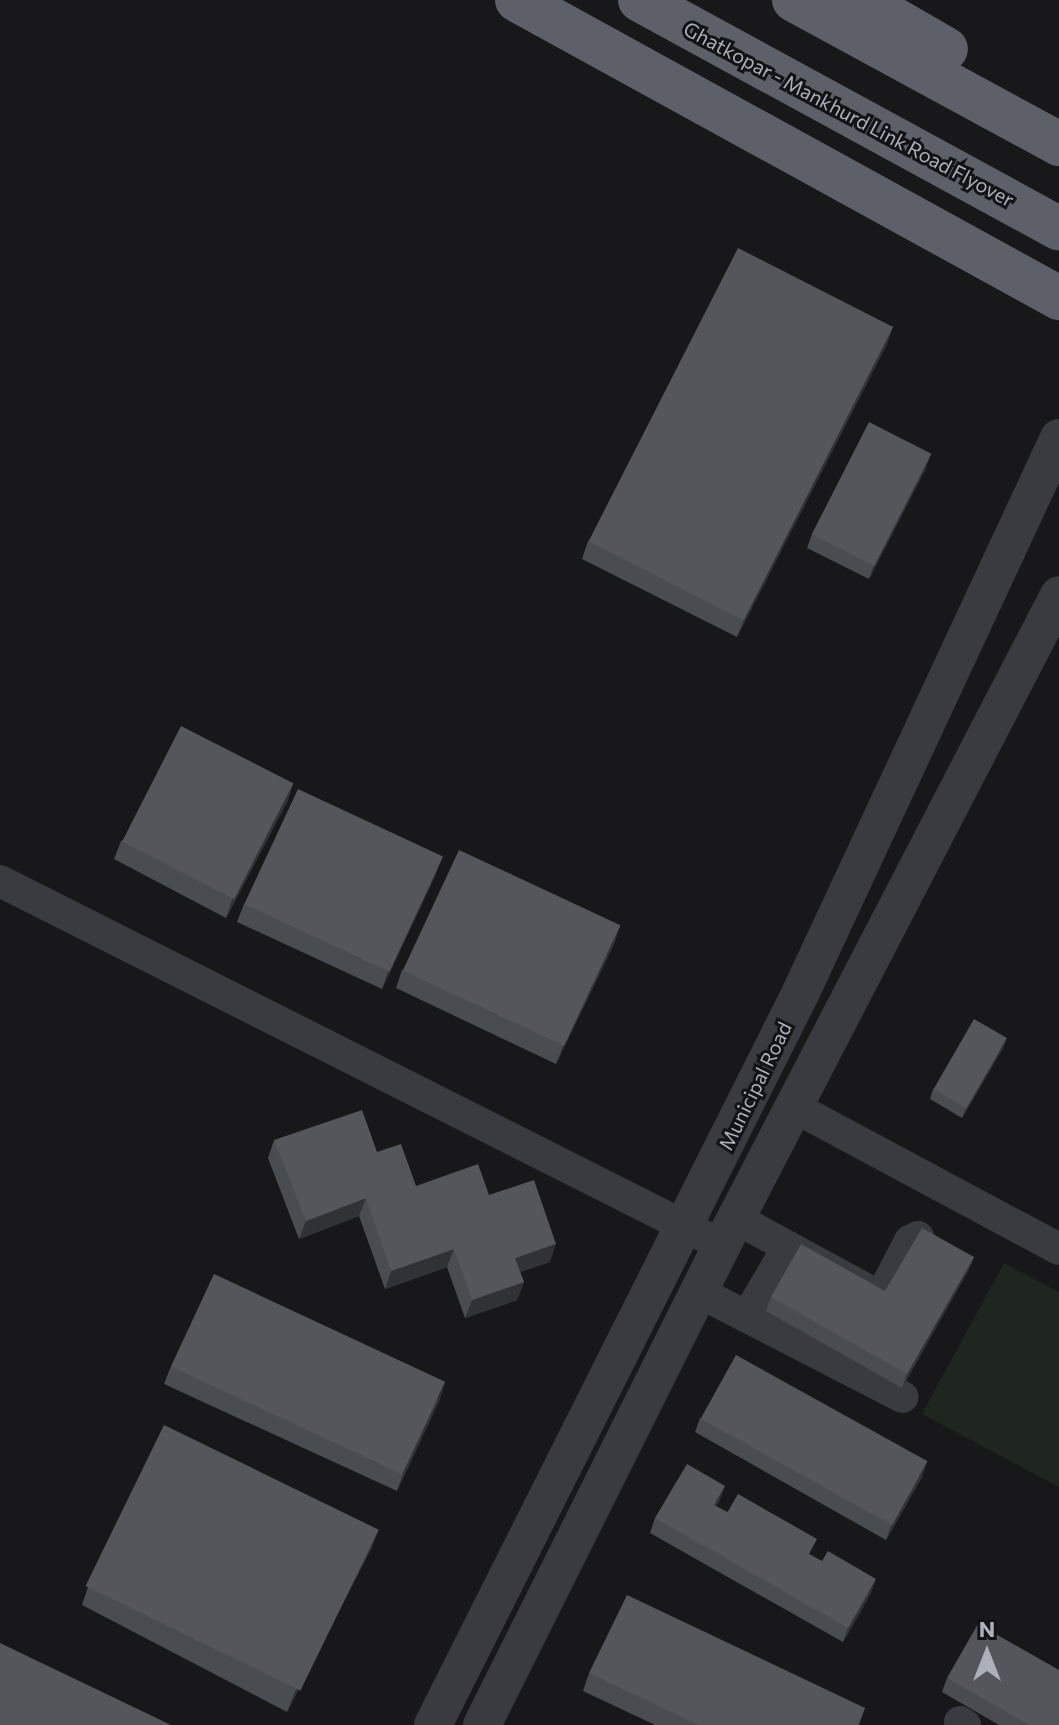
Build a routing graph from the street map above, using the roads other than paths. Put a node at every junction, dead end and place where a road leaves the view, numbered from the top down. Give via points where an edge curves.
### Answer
1 (517, 0) edge
2 (640, 0) edge
3 (794, 0) edge
4 (861, 0) edge
5 (1059, 114) edge
6 (1059, 144) edge
7 (1059, 228) edge
8 (1059, 298) edge
9 (1059, 438) edge
10 (1059, 595) edge
11 (3, 891) edge
12 (796, 1108) junction
13 (686, 1225) junction
14 (730, 1232) junction
15 (918, 1237) edge
16 (788, 1247) junction
17 (1059, 1249) edge
18 (699, 1292) junction
19 (747, 1317) junction
20 (902, 1397) edge
21 (433, 1725) edge
22 (482, 1725) edge

1 - 8 highway
2 - 7 highway, Ghatkopar - Mankhurd Link Road Flyover
3 - 6 highway
4 - 5 highway
9 - 13 street, Municipal Road via 801,992
10 - 12 street
11 - 13 street
12 - 14 street
12 - 17 street
13 - 14 street
13 - 21 street, Municipal Road
14 - 16 street
14 - 18 street
15 - 16 street via 910,1241 885,1289 873,1293
16 - 19 street
18 - 19 street
18 - 22 street
19 - 20 street

